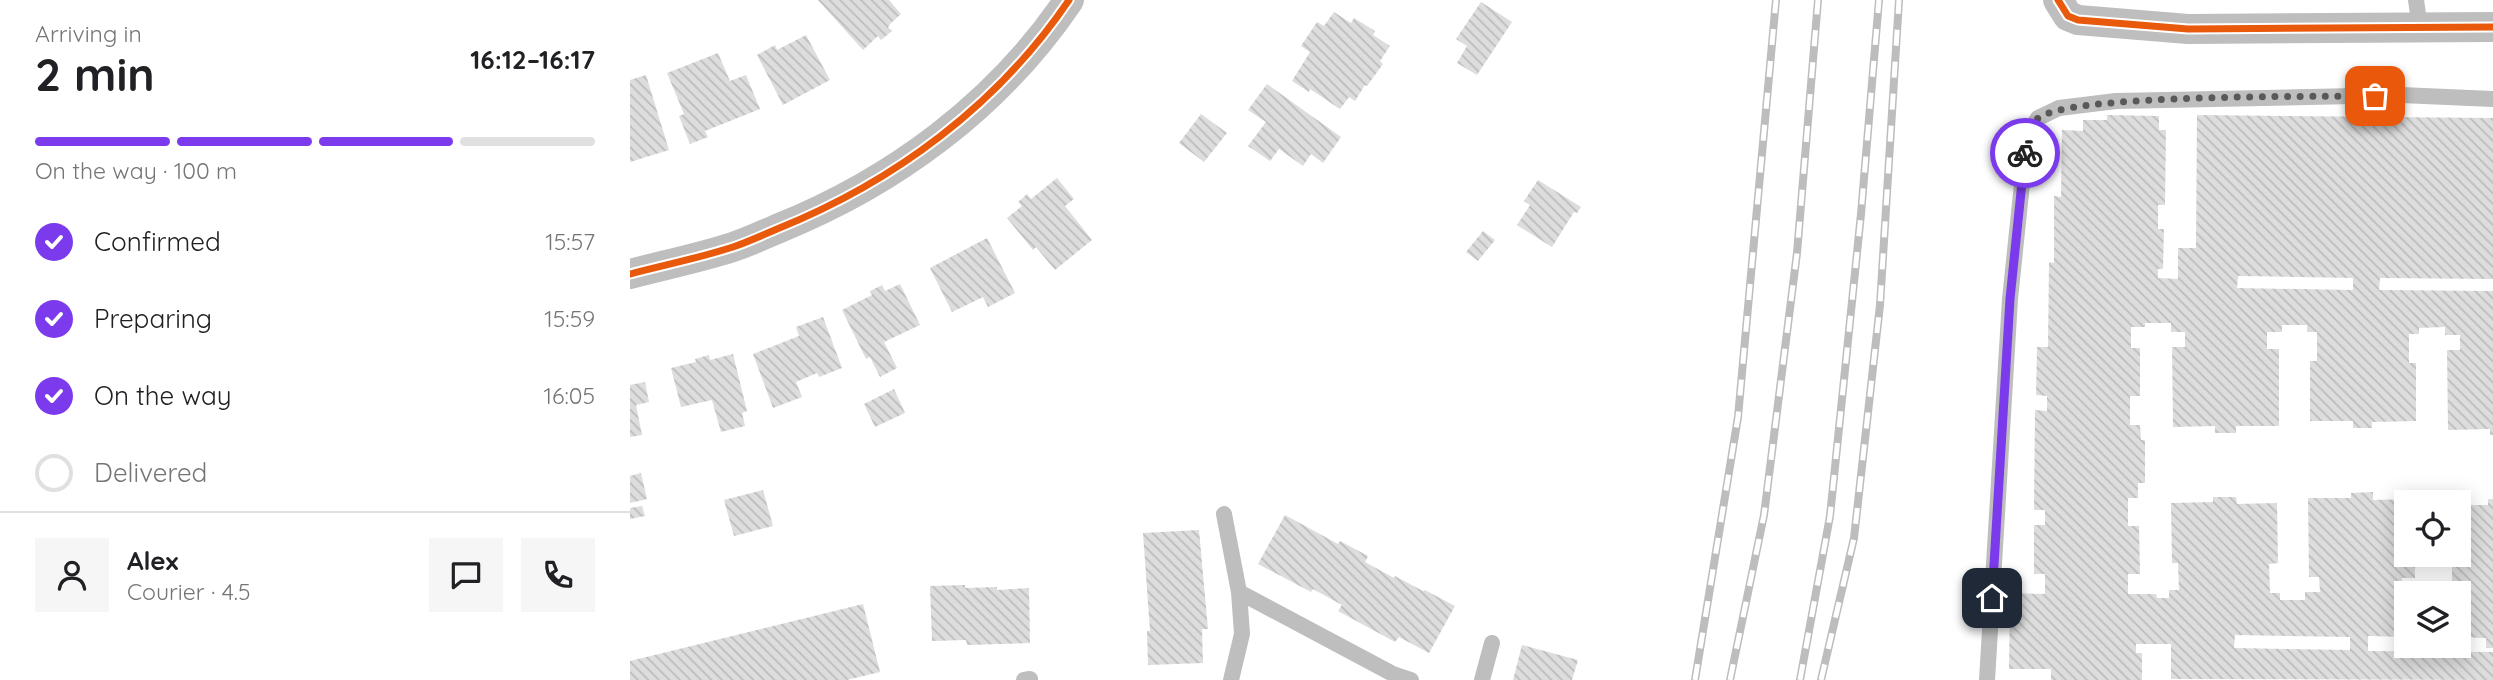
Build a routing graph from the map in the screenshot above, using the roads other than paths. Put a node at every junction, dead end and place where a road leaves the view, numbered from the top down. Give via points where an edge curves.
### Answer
1 (1069, 0) edge
2 (2058, 0) edge
3 (2418, 14) edge
4 (2493, 27) edge
5 (2493, 99) edge
6 (630, 274) edge
7 (1224, 514) dead end
8 (1239, 592) junction
9 (1492, 643) dead end
10 (1030, 679) edge
11 (1024, 680) edge
12 (1231, 680) edge
13 (1411, 680) edge
14 (1482, 680) edge
15 (1987, 680) edge

1 - 6 street via 1019,64 979,105 890,173 817,213 734,247
2 - 3 street via 2068,16 2078,20 2188,29
3 - 4 street
5 - 15 lane via 2401,95 2116,101 2059,108 2038,118 2027,136 2012,286
7 - 8 lane
8 - 12 lane via 1242,634
8 - 13 lane
9 - 14 lane
10 - 11 lane

